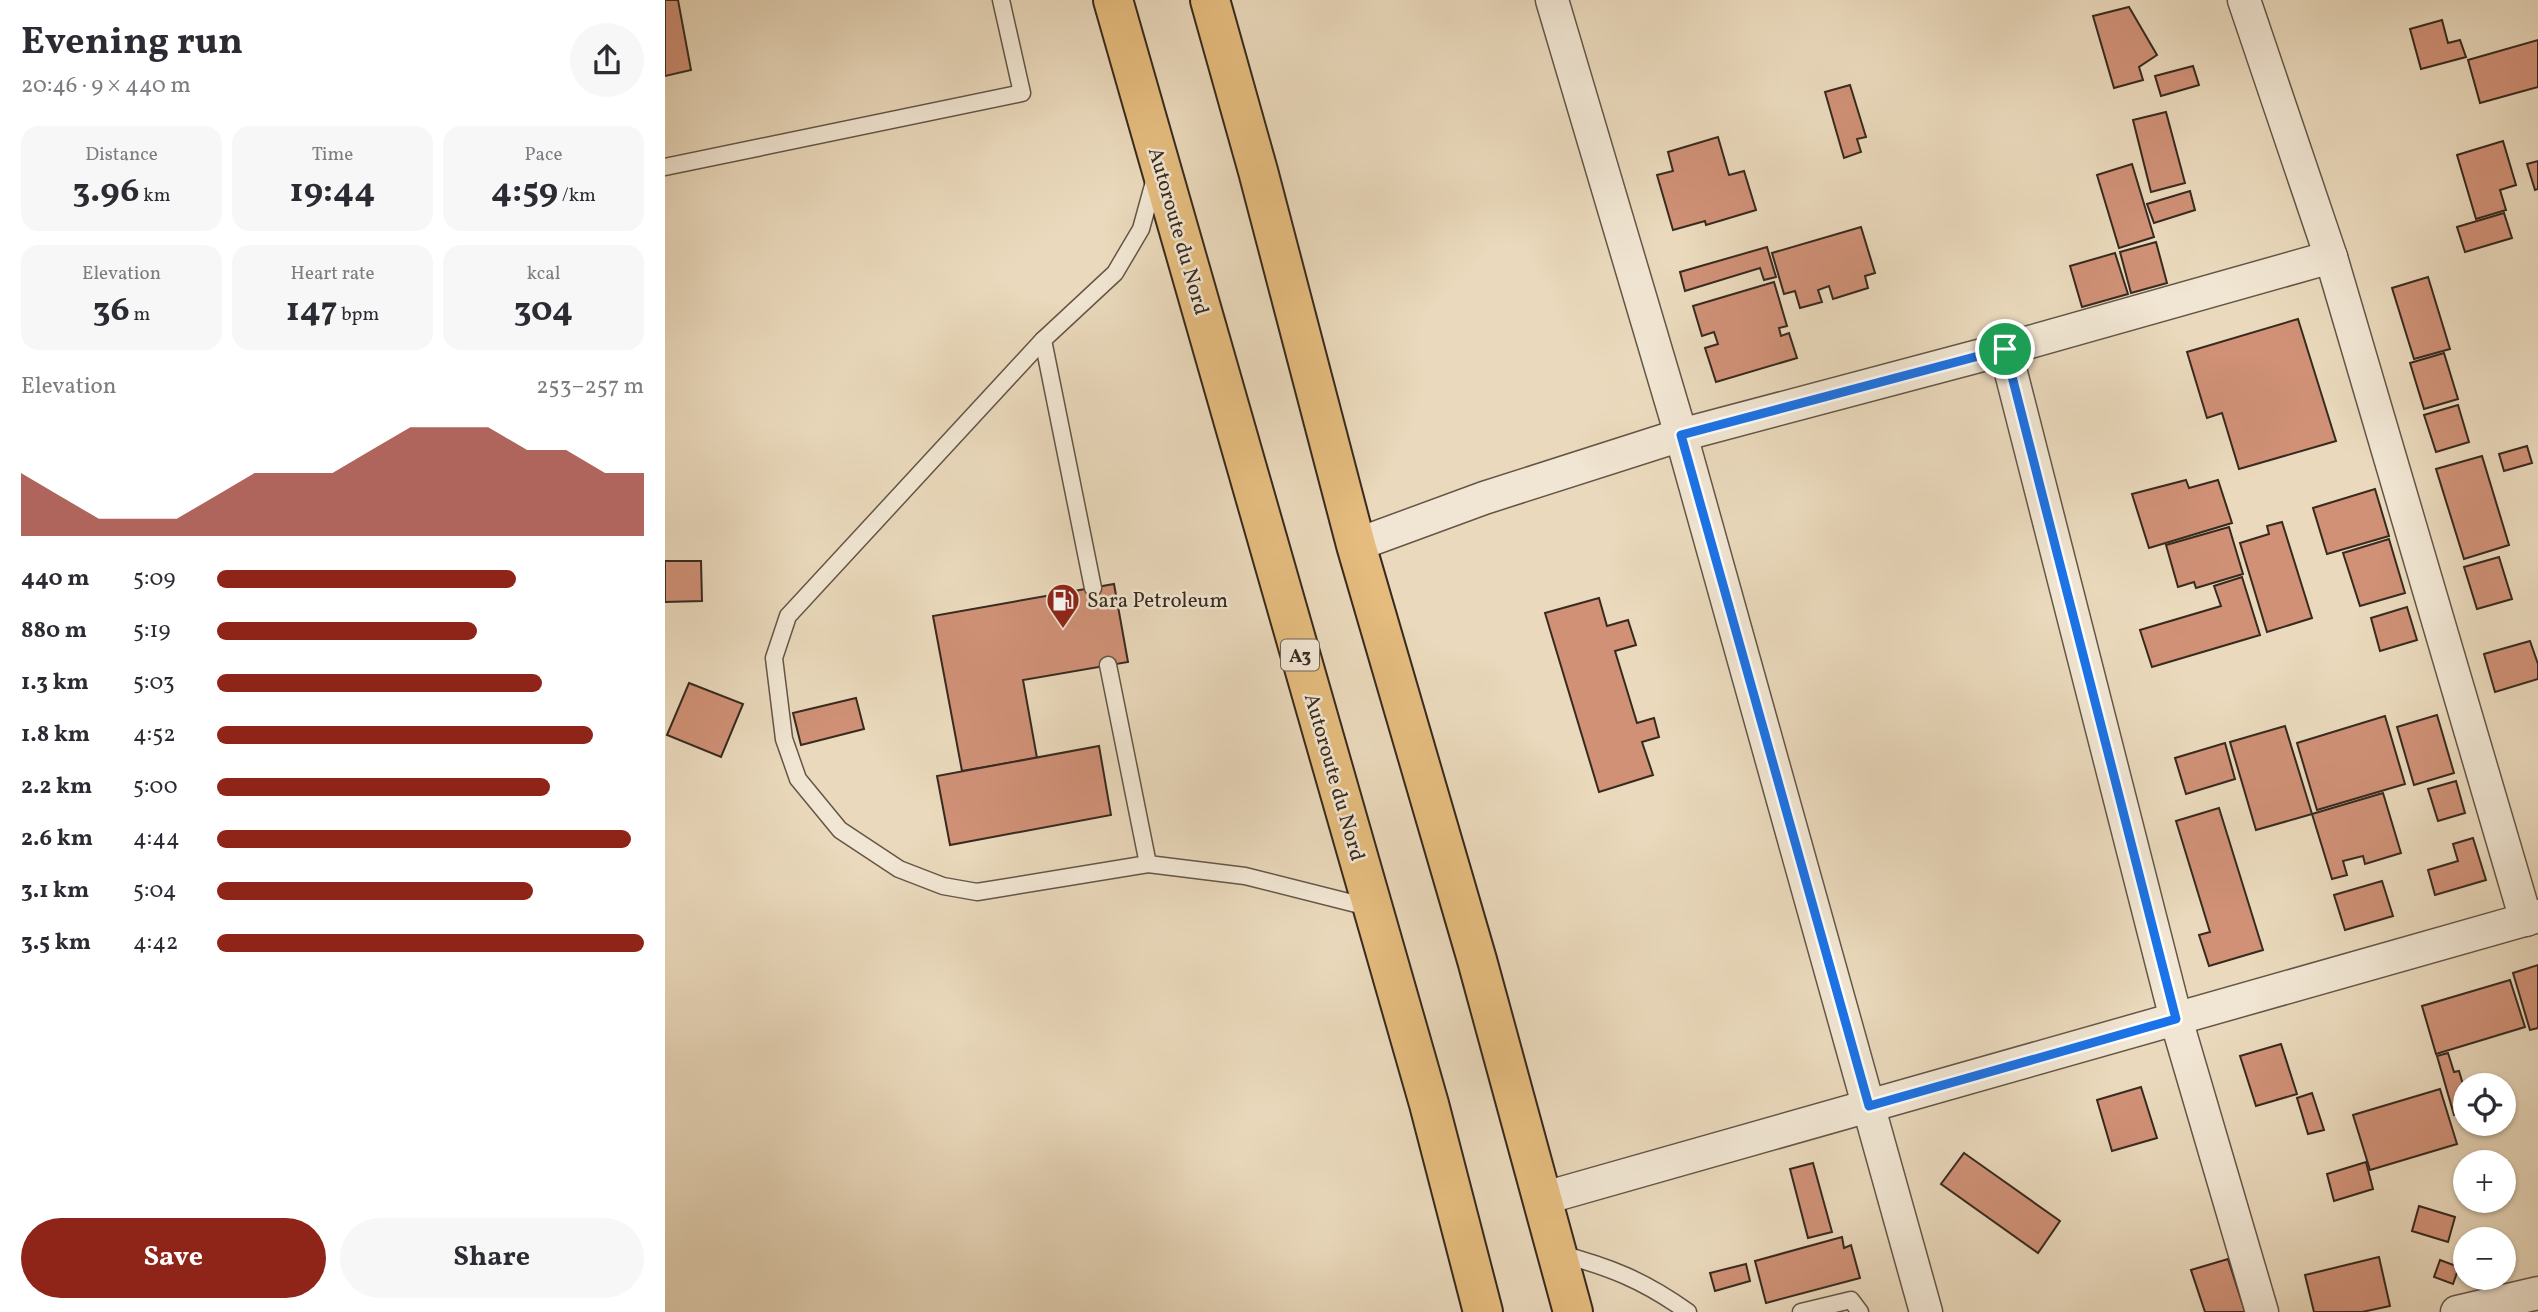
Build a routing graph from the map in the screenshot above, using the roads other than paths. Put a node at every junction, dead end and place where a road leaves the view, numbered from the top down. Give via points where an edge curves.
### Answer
1 (1001, 0) edge
2 (1113, 0) edge
3 (1210, 0) edge
4 (1552, 0) edge
5 (2244, 0) edge
6 (1159, 162) junction
7 (665, 167) edge
8 (2331, 257) junction
9 (1043, 340) junction
10 (2005, 349) junction
11 (1681, 435) junction
12 (1356, 545) junction
13 (1093, 588) dead end
14 (1108, 665) dead end
15 (1148, 864) junction
16 (1372, 908) junction
17 (2532, 918) edge
18 (2176, 1019) junction
19 (1869, 1106) junction
20 (1541, 1199) junction
21 (1557, 1253) junction
22 (2538, 1293) edge
23 (1483, 1312) edge
24 (1573, 1312) edge
25 (1688, 1312) edge
26 (1801, 1312) edge
27 (1860, 1312) edge
28 (1926, 1312) edge
29 (2262, 1312) edge
30 (2457, 1312) edge

1 - 7 lane via 1022,93
2 - 6 highway, Autoroute du Nord / A3
3 - 12 highway
4 - 11 street
5 - 8 street
6 - 9 lane via 1141,229 1115,273
6 - 16 highway, Autoroute du Nord / A3
8 - 10 street
8 - 17 street
9 - 13 lane
9 - 15 lane via 788,616 774,658 784,739 797,779 840,830 899,869 943,886 977,892
10 - 11 street
10 - 18 street
11 - 12 street
11 - 19 street
12 - 20 highway
14 - 15 lane
15 - 16 lane via 1245,876
16 - 23 highway, Autoroute du Nord / A3
17 - 18 street
18 - 19 street
18 - 29 street
19 - 20 street
19 - 28 street
20 - 21 highway
21 - 24 highway
21 - 25 lane via 1653,1287
22 - 30 street
26 - 27 lane via 1851,1300

